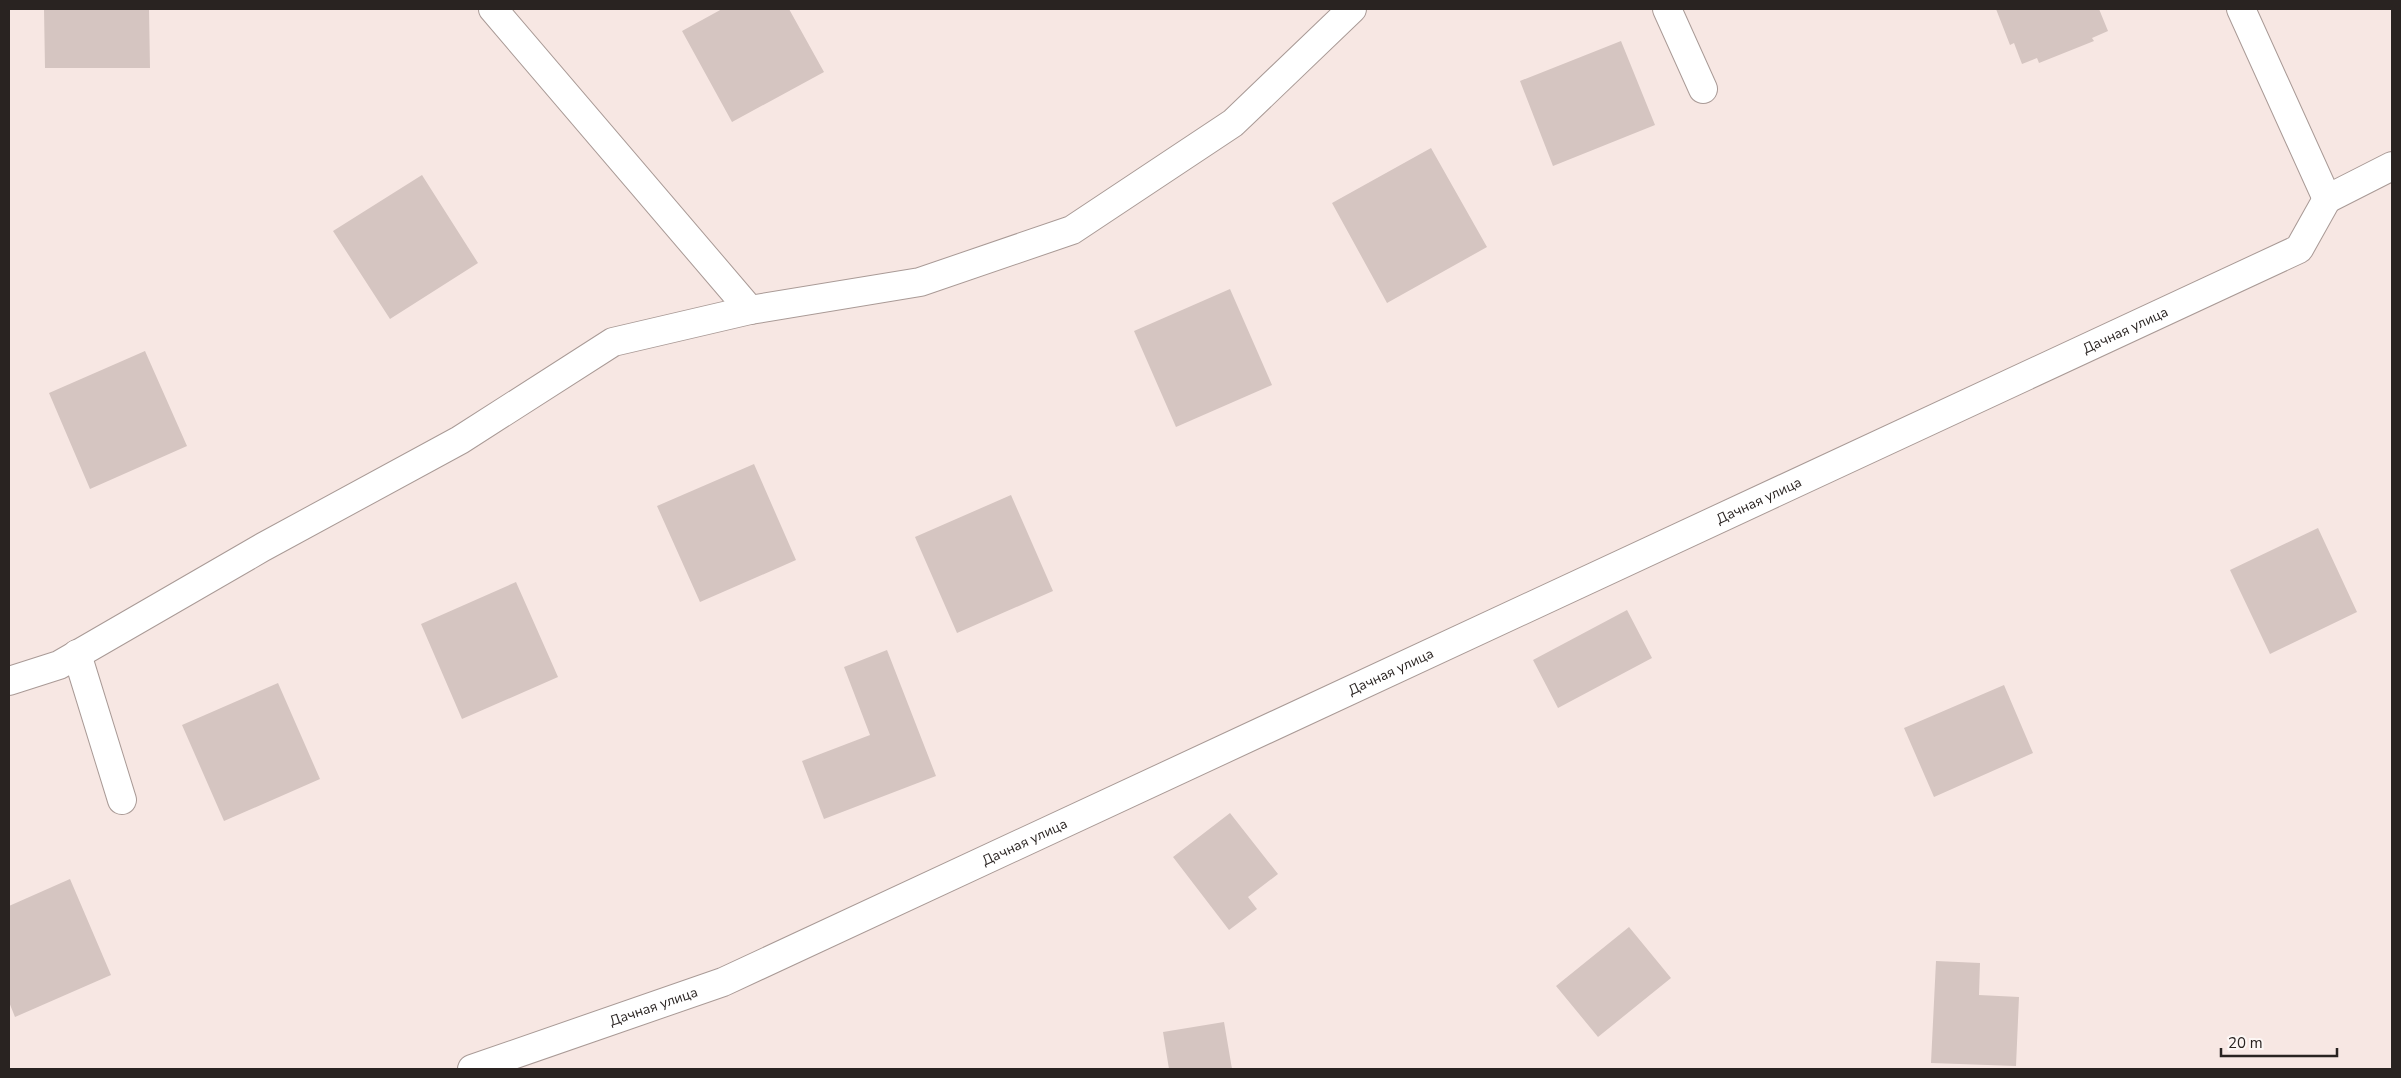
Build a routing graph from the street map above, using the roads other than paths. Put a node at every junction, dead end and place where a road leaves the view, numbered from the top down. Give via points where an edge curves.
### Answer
1 (493, 9) edge
2 (1352, 9) edge
3 (1667, 9) edge
4 (2241, 9) edge
5 (1704, 89) dead end
6 (2392, 166) edge
7 (2327, 199) junction
8 (750, 310) junction
9 (77, 654) junction
10 (9, 681) edge
11 (122, 800) dead end
12 (472, 1069) edge

1 - 8 street
2 - 8 street via 1233,122 1072,230 920,282
3 - 5 street
4 - 7 street
6 - 7 street
7 - 12 street, Дачная улица via 2300,249 723,982
8 - 9 street via 613,342 460,440
9 - 10 street via 59,665
9 - 11 street

